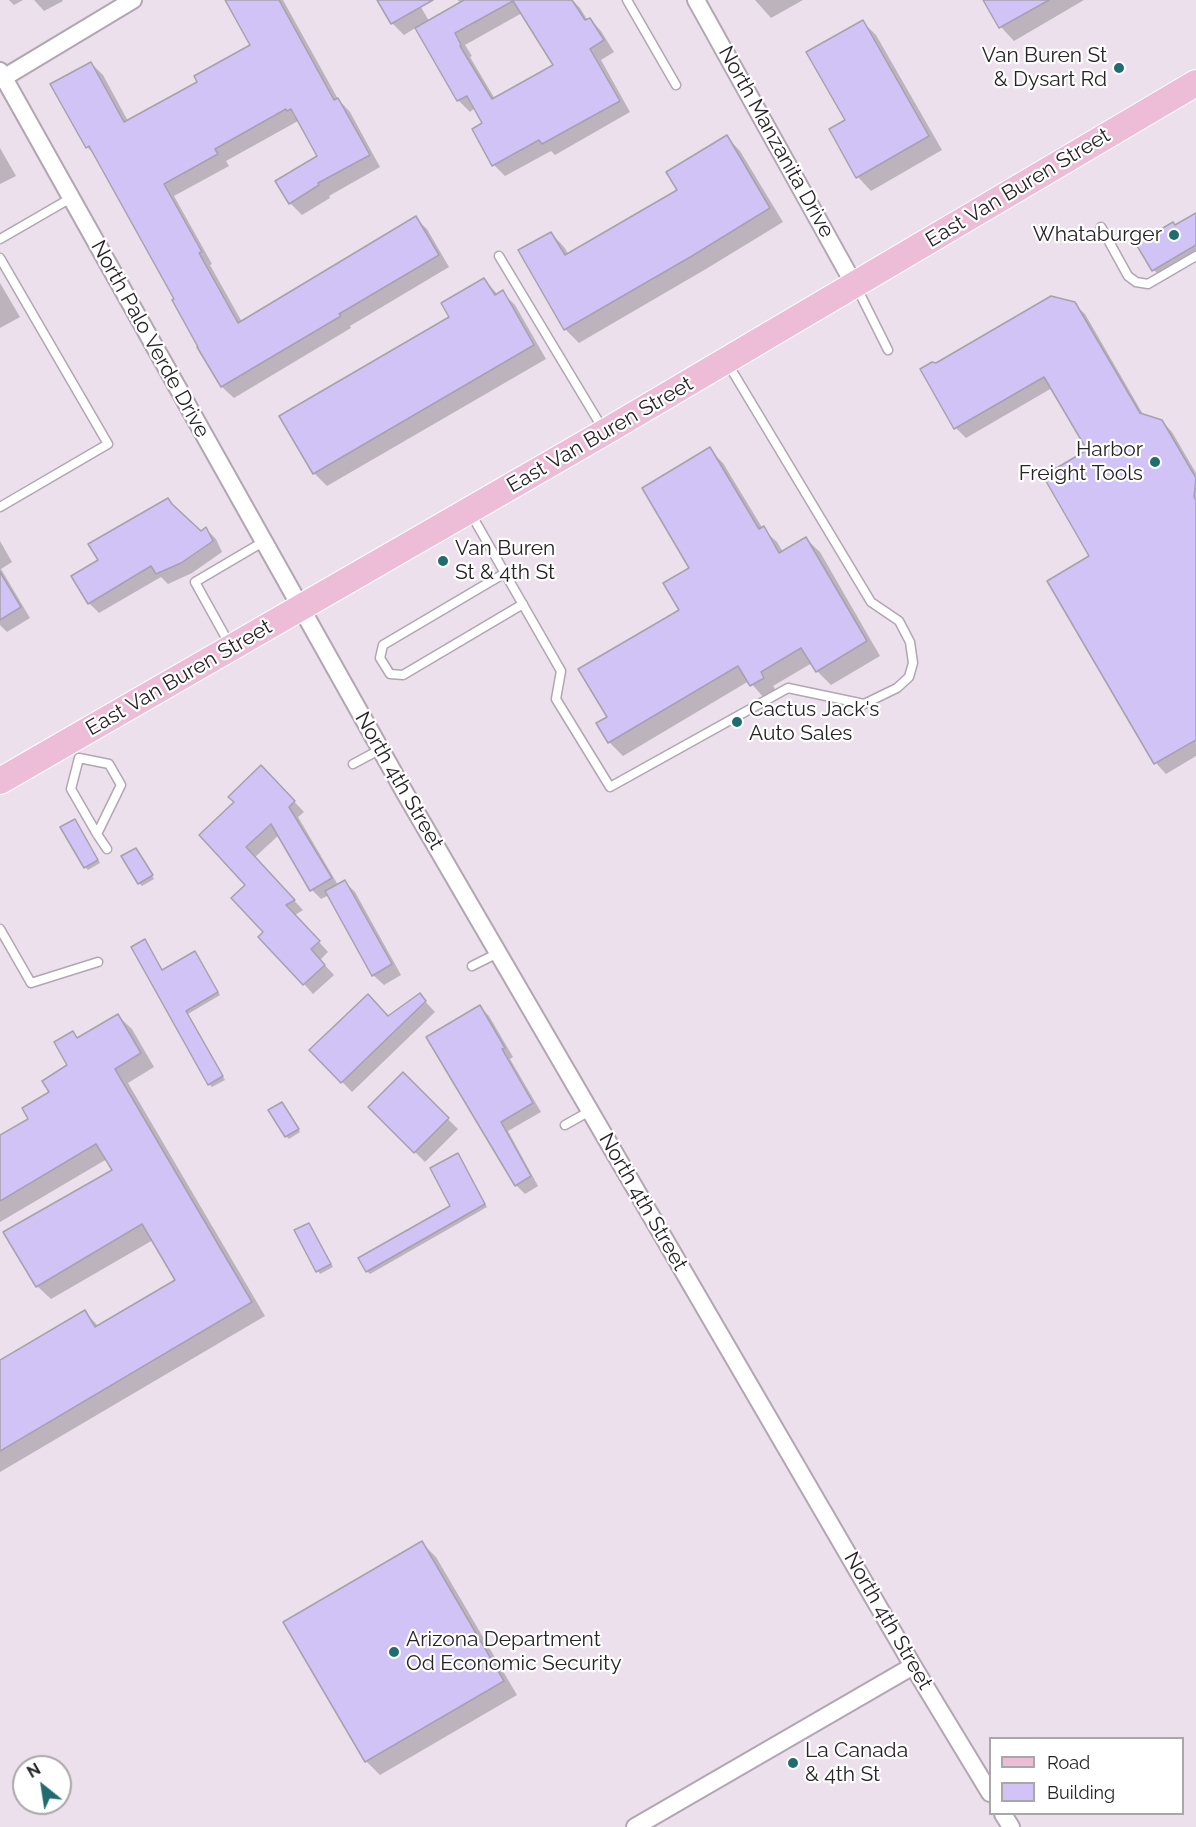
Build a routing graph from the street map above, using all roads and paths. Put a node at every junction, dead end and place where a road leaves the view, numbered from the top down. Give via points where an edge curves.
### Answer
1 (133, 0) edge
2 (627, 0) edge
3 (696, 0) edge
4 (1, 76) edge
5 (1196, 83) edge
6 (676, 85) dead end
7 (71, 198) junction
8 (1101, 227) dead end
9 (0, 239) edge
10 (499, 256) dead end
11 (1196, 256) edge
12 (0, 258) edge
13 (855, 286) junction
14 (888, 350) dead end
15 (726, 362) junction
16 (605, 432) junction
17 (0, 507) edge
18 (469, 511) junction
19 (263, 542) junction
20 (505, 573) junction
21 (523, 604) junction
22 (300, 608) junction
23 (231, 648) junction
24 (381, 749) junction
25 (74, 750) junction
26 (353, 764) dead end
27 (0, 782) edge
28 (98, 834) junction
29 (107, 849) dead end
30 (0, 929) edge
31 (498, 953) junction
32 (98, 962) dead end
33 (472, 966) dead end
34 (590, 1111) junction
35 (565, 1125) dead end
36 (914, 1666) junction
37 (989, 1791) edge
38 (635, 1827) edge

1 - 4 street
2 - 6 lane
3 - 13 street, North Manzanita Drive
4 - 7 street, North Palo Verde Drive
5 - 13 main road, East Van Buren Street
7 - 9 lane
7 - 19 street, North Palo Verde Drive
8 - 11 lane via 1128,276 1136,282 1148,284
10 - 16 lane
12 - 17 lane via 108,444
13 - 14 lane
13 - 15 main road, East Van Buren Street
15 - 16 main road, East Van Buren Street
15 - 21 lane via 871,603 899,621 910,642 913,663 909,677 897,688 864,704 789,688 610,788 556,699 561,671
16 - 18 main road, East Van Buren Street
18 - 20 lane
18 - 22 main road, East Van Buren Street
19 - 22 street, North Palo Verde Drive
19 - 23 lane via 195,582
20 - 21 lane
20 - 21 lane via 383,645 380,658 390,674 403,675
22 - 23 main road, East Van Buren Street
22 - 24 street, North 4th Street
23 - 25 main road, East Van Buren Street
24 - 26 lane
24 - 31 street, North 4th Street
25 - 27 main road, East Van Buren Street
25 - 28 lane via 71,789
25 - 28 lane via 109,764 121,785
28 - 29 lane
30 - 32 lane via 31,983
31 - 33 lane
31 - 34 street, North 4th Street
34 - 35 lane
34 - 36 street, North 4th Street
36 - 37 street, North 4th Street
36 - 38 street

